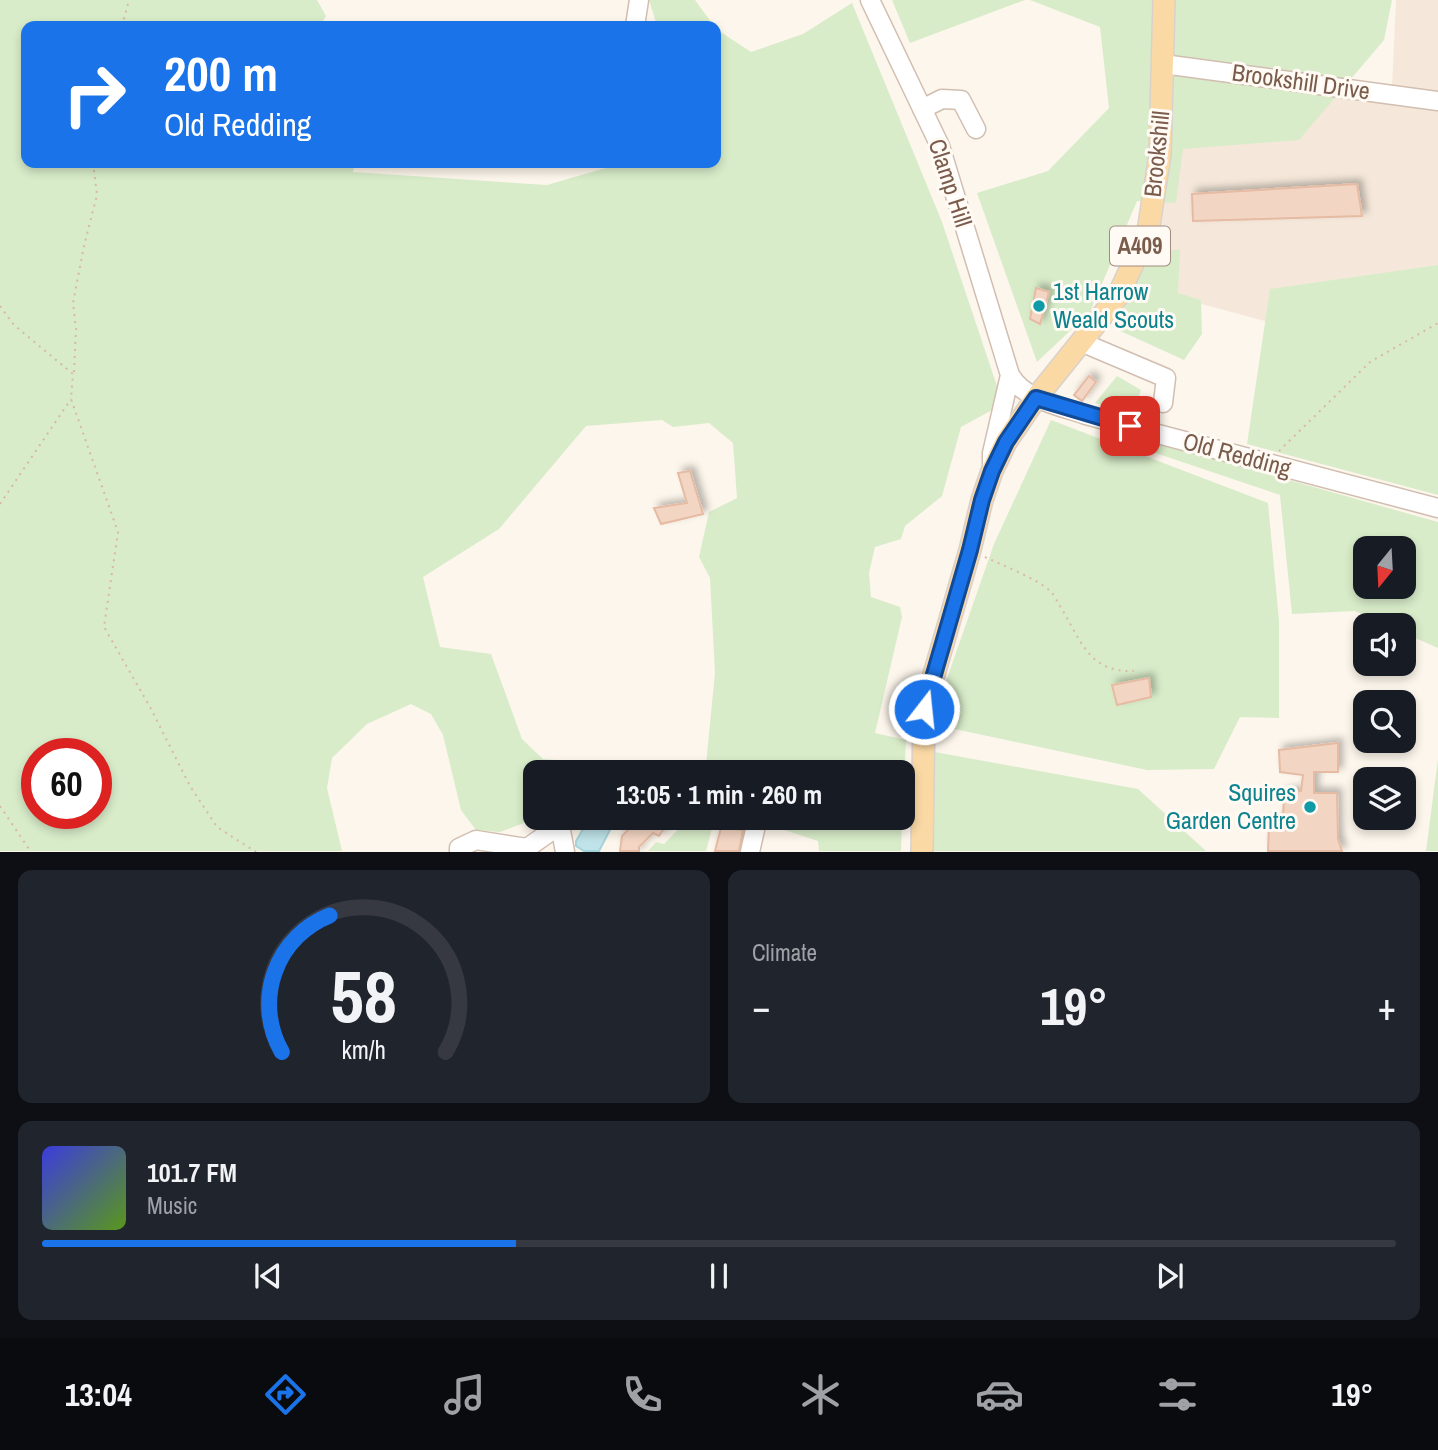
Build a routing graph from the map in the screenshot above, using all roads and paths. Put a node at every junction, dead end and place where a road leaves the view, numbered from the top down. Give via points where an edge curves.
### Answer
1 (129, 0) edge
2 (639, 0) edge
3 (870, 0) edge
4 (1164, 0) edge
5 (123, 21) edge
6 (636, 21) edge
7 (1163, 64) junction
8 (1438, 101) edge
9 (922, 109) junction
10 (976, 129) dead end
11 (94, 168) edge
12 (0, 306) edge
13 (1438, 323) edge
14 (1081, 342) junction
15 (74, 374) junction
16 (1010, 374) junction
17 (1036, 398) junction
18 (72, 399) junction
19 (1163, 403) dead end
20 (1266, 463) junction
21 (992, 471) junction
22 (0, 505) edge
23 (1438, 508) edge
24 (970, 550) junction
25 (1134, 671) dead end
26 (0, 806) edge
27 (551, 830) edge
28 (564, 830) edge
29 (755, 830) edge
30 (31, 852) edge
31 (256, 852) edge
32 (460, 852) edge
33 (565, 852) edge
34 (750, 852) edge
35 (922, 852) edge

1 - 5 path
2 - 6 street
3 - 9 street, Clamp Hill
4 - 7 main road, Brookshill / A409
7 - 8 street, Brookshill Drive
7 - 14 main road, Brookshill / A409 via 1160,155 1147,231 1118,296
9 - 10 street via 942,99 961,100
9 - 16 street, Clamp Hill via 940,146
11 - 15 path via 97,195 73,303
12 - 15 path via 14,325
13 - 20 path via 1370,362
14 - 17 main road, Brookshill / A409
14 - 19 street via 1166,379
15 - 18 path
16 - 17 street, Clamp Hill via 1015,385
16 - 21 street, Clamp Hill
17 - 20 street, Old Redding
17 - 21 main road, A409
18 - 22 path
18 - 31 path via 118,532 104,627 217,827
20 - 23 street, Old Redding
21 - 24 main road, A409
24 - 25 path via 1050,590 1078,642 1095,659 1117,672
24 - 35 main road, A409 via 924,709
26 - 30 path
27 - 32 street via 527,848 476,840 459,848
28 - 33 street
29 - 34 street

